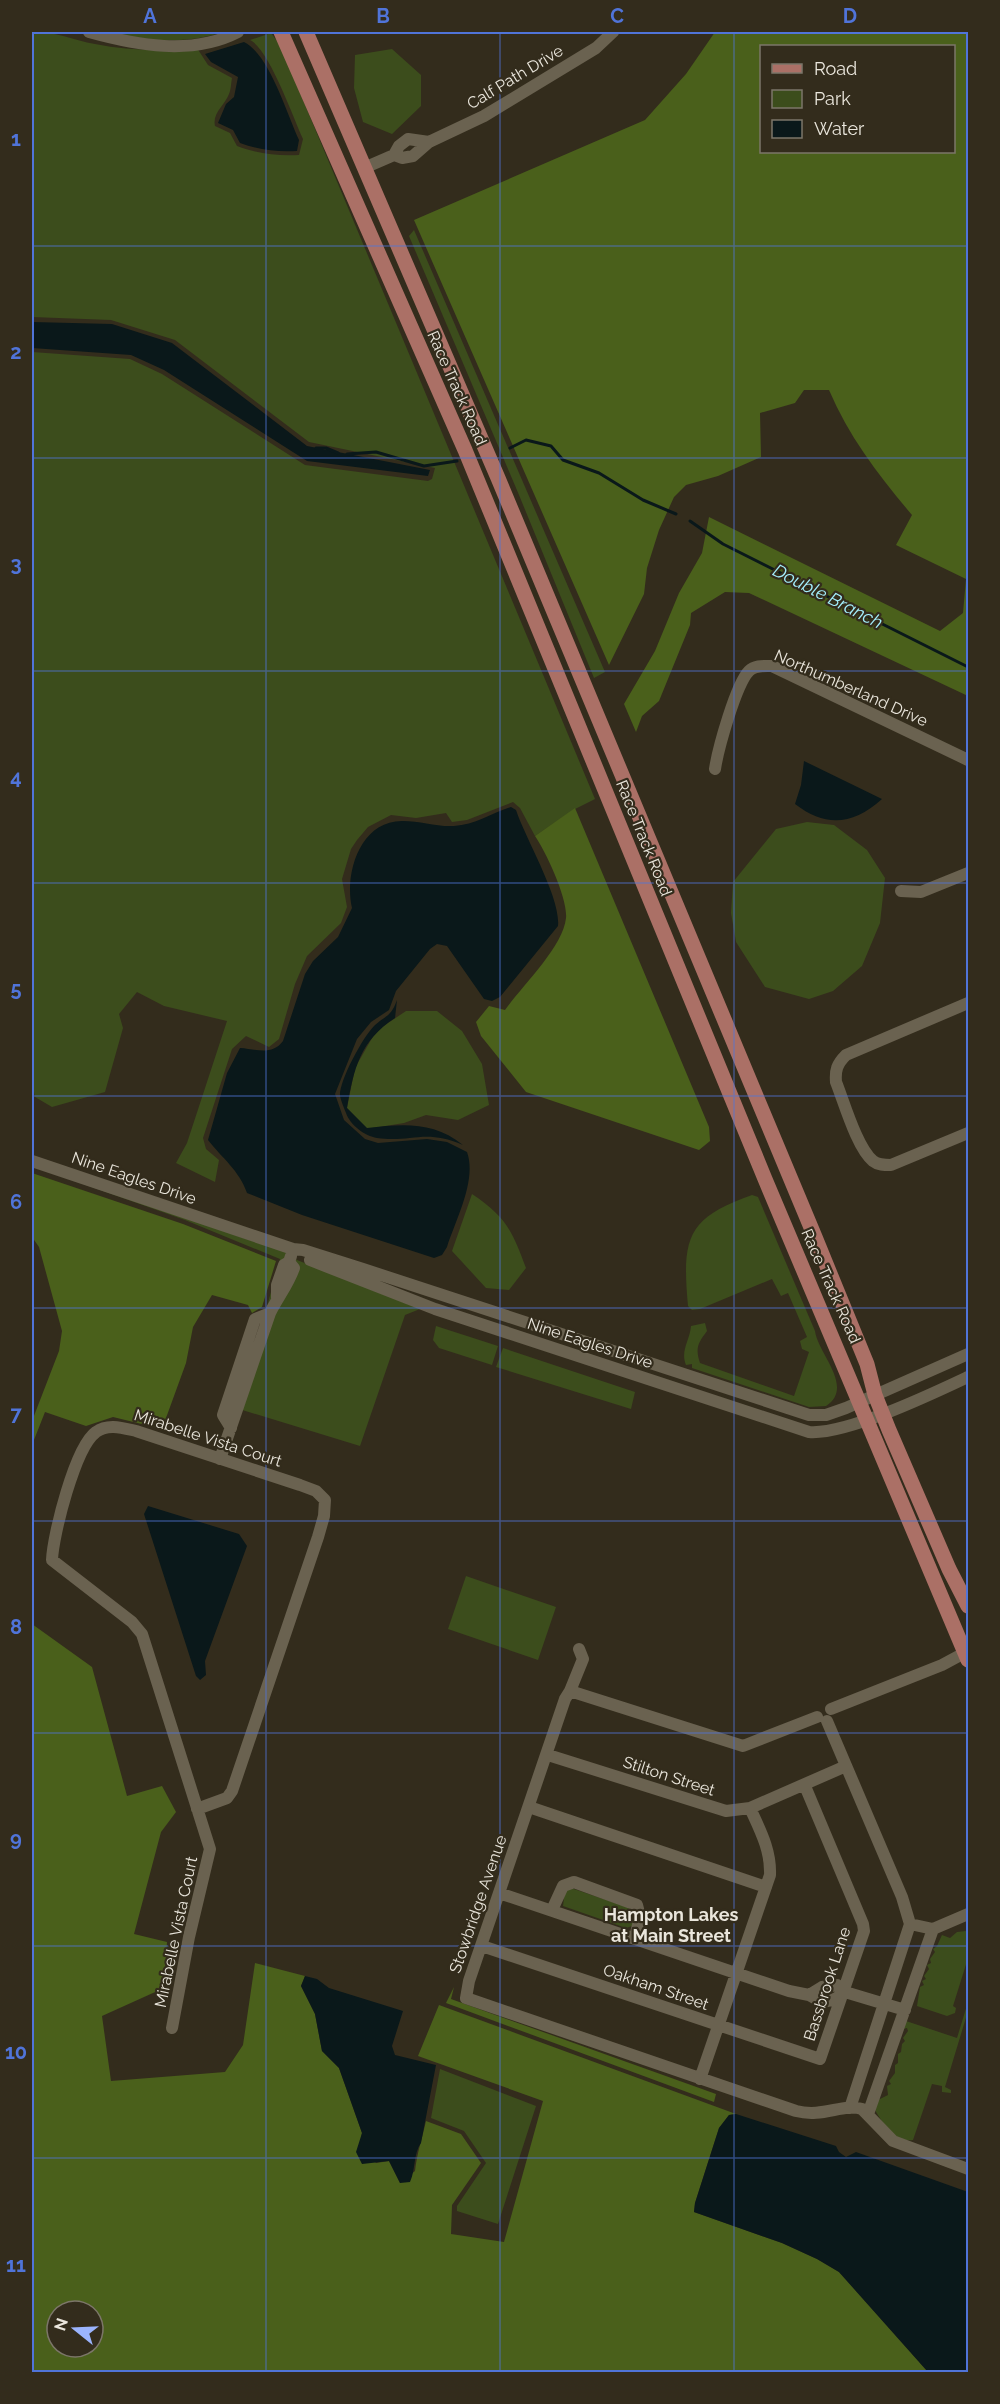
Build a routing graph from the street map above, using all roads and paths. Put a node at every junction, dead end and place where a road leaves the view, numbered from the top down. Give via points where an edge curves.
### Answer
1 (89, 32) edge
2 (238, 32) edge
3 (281, 32) edge
4 (306, 32) edge
5 (613, 32) edge
6 (364, 168) junction
7 (453, 372) junction
8 (435, 380) junction
9 (590, 698) junction
10 (571, 708) junction
11 (969, 760) edge
12 (715, 769) dead end
13 (969, 873) edge
14 (901, 891) dead end
15 (969, 1003) edge
16 (969, 1133) edge
17 (776, 1145) junction
18 (32, 1161) edge
19 (765, 1179) junction
20 (815, 1237) junction
21 (293, 1249) junction
22 (440, 1295) junction
23 (435, 1309) junction
24 (969, 1354) edge
25 (969, 1377) edge
26 (868, 1398) junction
27 (882, 1413) junction
28 (867, 1419) junction
29 (220, 1459) junction
30 (969, 1606) edge
31 (581, 1654) dead end
32 (968, 1654) edge
33 (570, 1691) junction
34 (825, 1716) junction
35 (548, 1755) junction
36 (846, 1766) junction
37 (805, 1786) junction
38 (529, 1807) junction
39 (750, 1808) junction
40 (197, 1809) junction
41 (766, 1887) junction
42 (499, 1893) junction
43 (552, 1910) junction
44 (969, 1914) edge
45 (910, 1924) junction
46 (933, 1929) junction
47 (634, 1937) junction
48 (482, 1946) junction
49 (737, 1971) junction
50 (845, 1992) junction
51 (884, 2003) junction
52 (905, 2010) junction
53 (718, 2025) junction
54 (172, 2028) dead end
55 (820, 2059) joint
56 (700, 2079) junction
57 (850, 2108) junction
58 (868, 2114) junction
59 (969, 2169) edge

1 - 2 street via 153,47 195,43
3 - 8 main road, Race Track Road
4 - 6 main road, Race Track Road
5 - 6 street, Calf Path Drive via 596,48 483,117 429,142 413,156 394,155
6 - 7 main road, Race Track Road
7 - 8 main road
7 - 9 main road, Race Track Road
8 - 10 main road, Race Track Road
9 - 10 main road
9 - 17 main road, Race Track Road
10 - 19 main road, Race Track Road
11 - 12 street, Northumberland Drive via 772,666 761,665 749,671 719,744
13 - 14 street via 921,892
15 - 16 street via 846,1055 835,1072 860,1142 870,1160 879,1165 891,1165
17 - 19 main road
17 - 20 main road, Race Track Road
18 - 21 street, Nine Eagles Drive
19 - 20 main road via 781,1195 800,1232
19 - 26 main road, Race Track Road
20 - 26 main road, Race Track Road via 867,1364
21 - 22 street, Nine Eagles Drive
21 - 23 street, Nine Eagles Drive via 299,1256
21 - 29 street via 289,1262 294,1268 287,1287 270,1313 255,1319 223,1415 231,1428
22 - 23 street
22 - 26 street, Nine Eagles Drive via 809,1415 831,1413
23 - 28 street, Nine Eagles Drive via 796,1429 822,1433
24 - 26 street, Nine Eagles Drive
25 - 27 street, Nine Eagles Drive
26 - 27 main road, Race Track Road
26 - 28 main road, Race Track Road
27 - 28 street, Nine Eagles Drive
27 - 30 main road, Race Track Road
28 - 32 main road, Race Track Road
29 - 40 street, Mirabelle Vista Court via 316,1491 325,1500 324,1516 232,1791 227,1798
29 - 40 street, Mirabelle Vista Court via 136,1431 117,1427 96,1432 85,1446 72,1478 52,1548 52,1560 64,1572 132,1622 142,1634
31 - 33 street, Stowbridge Avenue
32 - 34 street
33 - 34 street via 742,1746
33 - 35 street, Stowbridge Avenue
34 - 36 street
35 - 38 street, Stowbridge Avenue
35 - 39 street, Stilton Street via 711,1808
36 - 37 street, Stilton Street
36 - 45 street
37 - 39 street, Stilton Street
37 - 50 street, Bassbrook Lane via 863,1924
38 - 41 street
38 - 42 street, Stowbridge Avenue
39 - 41 street via 771,1860
40 - 54 street, Mirabelle Vista Court via 210,1849
41 - 49 street
42 - 43 street
42 - 48 street, Stowbridge Avenue
43 - 47 street
43 - 47 street via 563,1886 574,1882 637,1905 640,1917
44 - 46 street
45 - 46 street
45 - 51 street
46 - 52 street
47 - 49 street
48 - 53 street, Oakham Street
48 - 56 street, Stowbridge Avenue via 466,1990 469,2001
49 - 50 street via 827,2002
49 - 53 street
50 - 51 street
50 - 55 street, Bassbrook Lane
51 - 52 street
51 - 57 street
52 - 58 street
53 - 55 street, Oakham Street
53 - 56 street
56 - 57 street, Stowbridge Avenue via 809,2115
57 - 58 street, Stowbridge Avenue
58 - 59 street, Stowbridge Avenue via 893,2141

